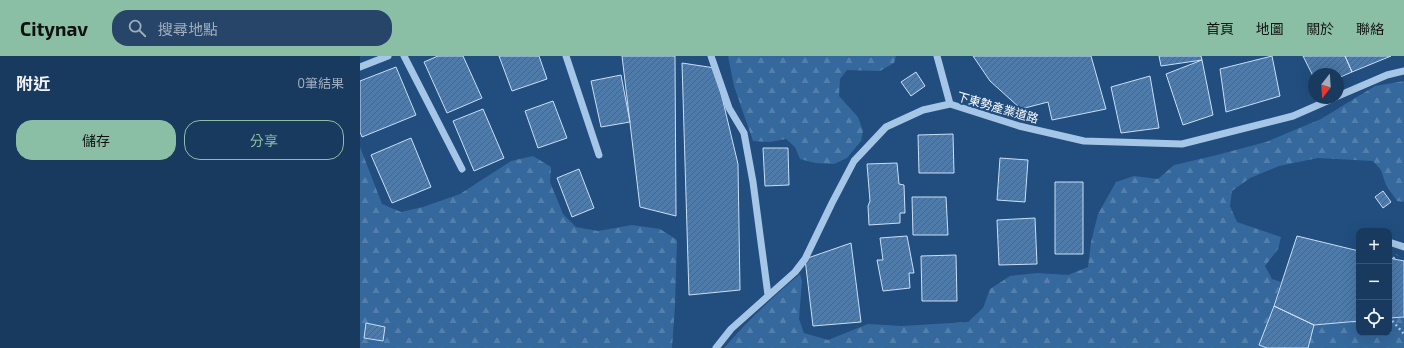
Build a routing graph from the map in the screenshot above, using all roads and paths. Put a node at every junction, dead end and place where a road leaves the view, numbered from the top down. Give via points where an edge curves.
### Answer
1 (388, 56) edge
2 (404, 56) edge
3 (566, 56) edge
4 (711, 56) edge
5 (937, 56) edge
6 (360, 67) edge
7 (1404, 71) edge
8 (1344, 93) edge
9 (950, 104) junction
10 (1320, 104) edge
11 (599, 155) dead end
12 (462, 169) dead end
13 (1392, 243) edge
14 (1404, 247) edge
15 (768, 295) junction
16 (1392, 320) edge
17 (1404, 334) edge
18 (716, 348) edge

1 - 6 street
2 - 12 street
3 - 11 street
4 - 15 street via 729,108 744,133
5 - 9 street
7 - 8 street via 1387,75
9 - 10 street, 下東勢產業道路 via 1019,126 1084,141 1182,144 1293,116
9 - 15 street, 下東勢產業道路 via 923,110 886,128 870,144 854,161 805,259 795,272
13 - 14 street
15 - 18 street, 下東勢產業道路 via 731,329
16 - 17 path

